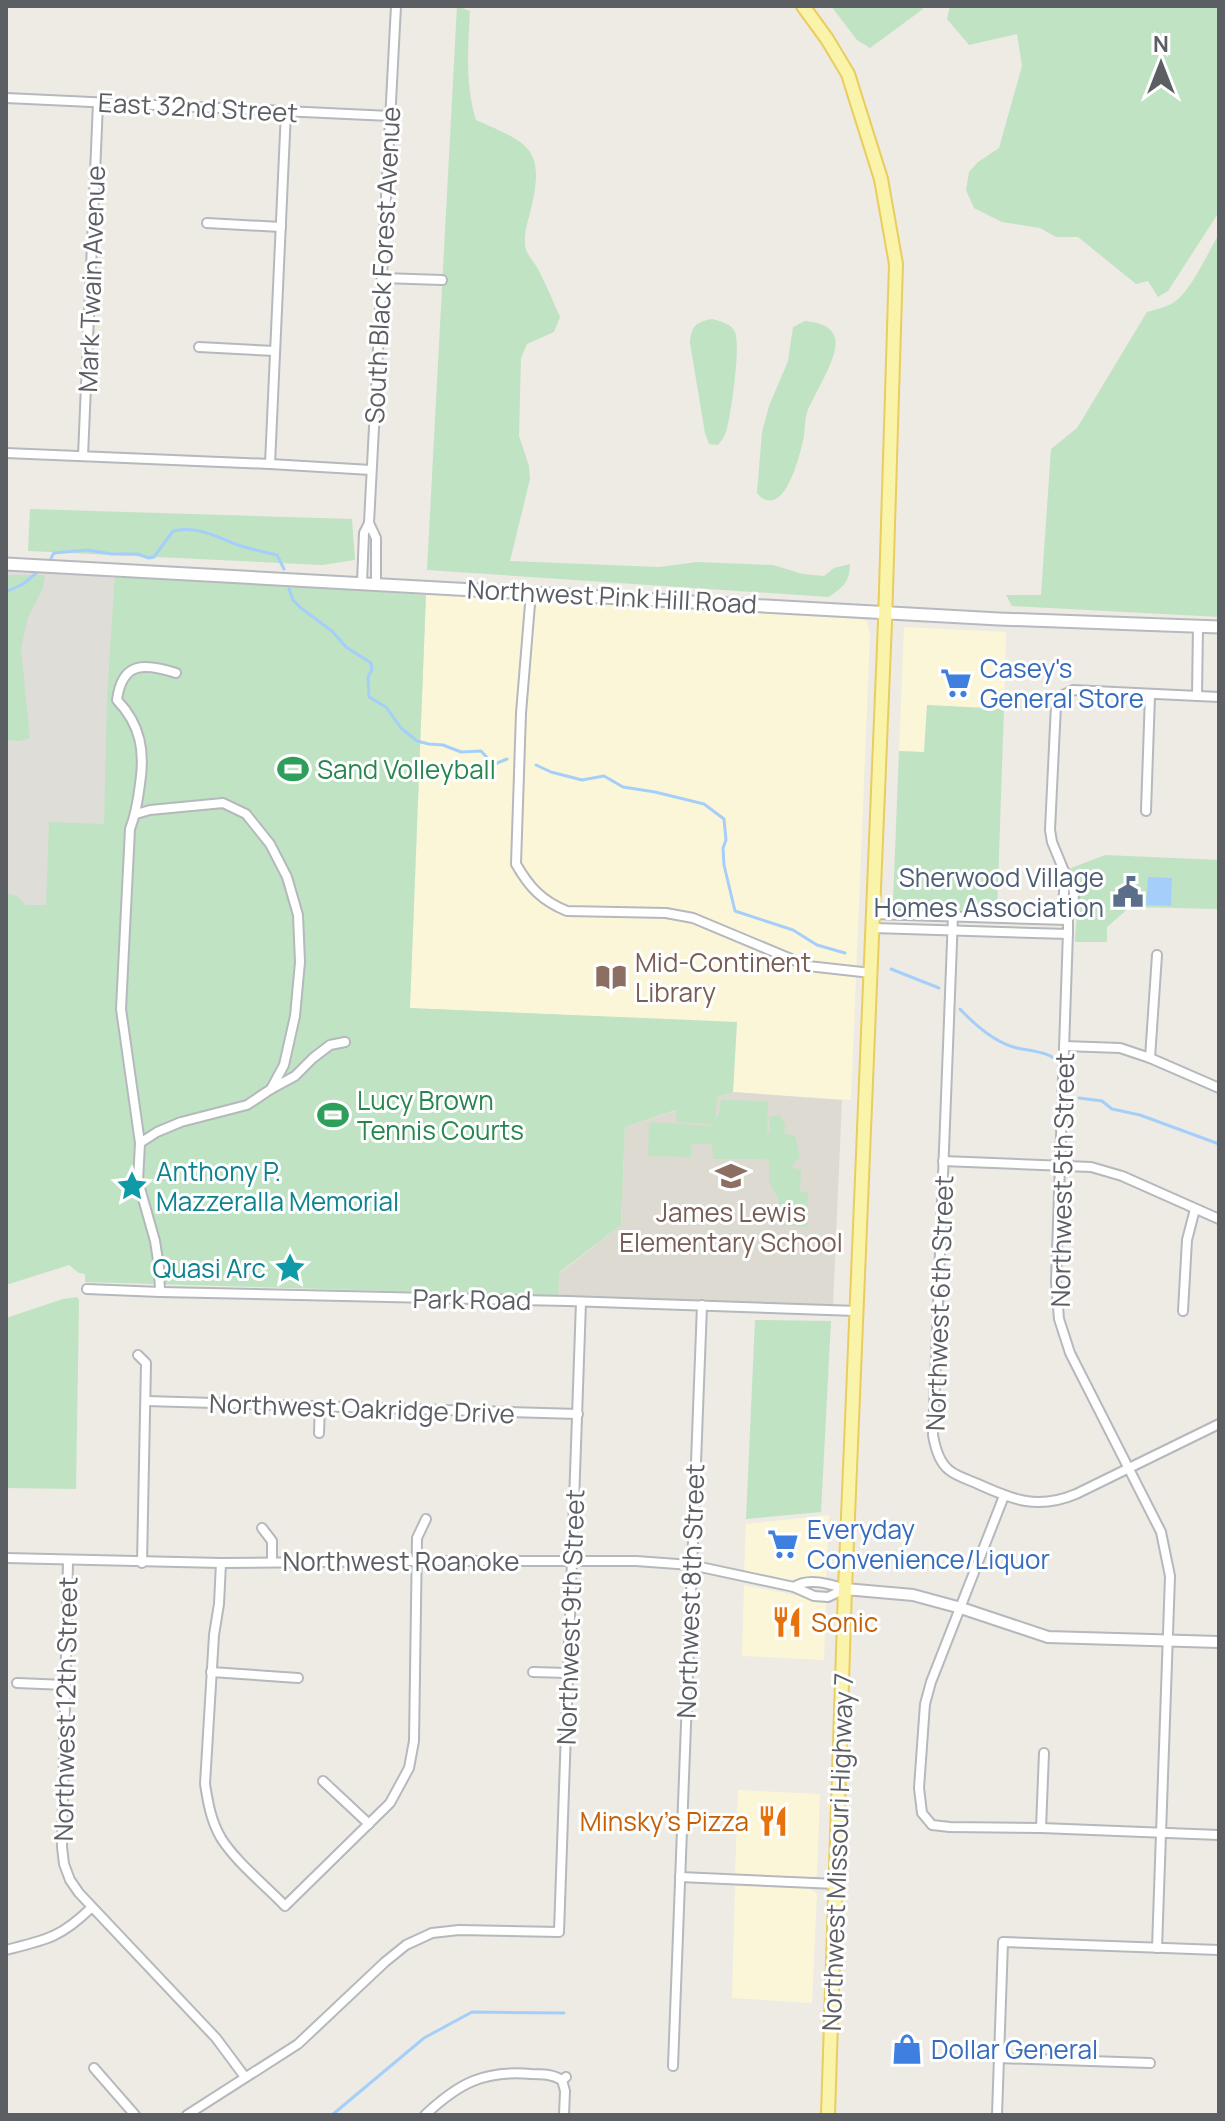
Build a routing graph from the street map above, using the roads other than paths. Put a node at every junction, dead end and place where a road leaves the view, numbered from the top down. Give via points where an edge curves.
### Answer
1 (396, 6) edge
2 (803, 6) edge
3 (6, 98) edge
4 (98, 103) junction
5 (286, 111) junction
6 (390, 116) junction
7 (207, 223) dead end
8 (281, 227) junction
9 (382, 278) junction
10 (442, 280) dead end
11 (199, 347) dead end
12 (275, 351) junction
13 (6, 453) edge
14 (83, 456) junction
15 (270, 464) junction
16 (371, 470) junction
17 (369, 523) junction
18 (6, 564) edge
19 (362, 583) junction
20 (376, 583) junction
21 (531, 592) junction
22 (885, 611) junction
23 (1198, 626) junction
24 (1219, 627) edge
25 (176, 673) dead end
26 (1150, 695) junction
27 (1197, 696) junction
28 (1219, 697) edge
29 (1146, 811) dead end
30 (136, 814) junction
31 (873, 914) junction
32 (953, 916) junction
33 (1068, 917) junction
34 (873, 928) junction
35 (952, 930) junction
36 (1068, 934) junction
37 (1157, 955) dead end
38 (871, 973) junction
39 (345, 1042) dead end
40 (1064, 1046) junction
41 (1150, 1058) junction
42 (1219, 1088) edge
43 (271, 1089) junction
44 (140, 1143) junction
45 (943, 1161) junction
46 (1060, 1165) junction
47 (1195, 1209) junction
48 (1219, 1219) edge
49 (87, 1289) dead end
50 (160, 1292) junction
51 (581, 1302) junction
52 (702, 1305) junction
53 (857, 1311) junction
54 (1183, 1311) dead end
55 (138, 1355) dead end
56 (146, 1401) junction
57 (320, 1406) junction
58 (578, 1414) junction
59 (1219, 1424) edge
60 (319, 1433) dead end
61 (1128, 1467) junction
62 (1004, 1496) junction
63 (426, 1519) dead end
64 (262, 1528) dead end
65 (6, 1558) edge
66 (68, 1561) junction
67 (416, 1561) junction
68 (572, 1561) junction
69 (272, 1562) junction
70 (142, 1563) junction
71 (221, 1563) junction
72 (691, 1565) junction
73 (845, 1589) junction
74 (961, 1608) junction
75 (1168, 1640) junction
76 (1219, 1642) edge
77 (211, 1672) junction
78 (533, 1672) dead end
79 (567, 1673) junction
80 (298, 1678) dead end
81 (17, 1683) dead end
82 (66, 1685) junction
83 (1044, 1753) dead end
84 (323, 1781) dead end
85 (369, 1824) junction
86 (1041, 1828) junction
87 (1161, 1833) junction
88 (1219, 1835) edge
89 (680, 1877) junction
90 (836, 1884) junction
91 (91, 1908) junction
92 (1157, 1948) junction
93 (6, 1950) edge
94 (1219, 1950) edge
95 (998, 2058) junction
96 (1150, 2063) dead end
97 (673, 2066) dead end
98 (94, 2068) dead end
99 (245, 2077) junction
100 (135, 2115) edge
101 (187, 2115) edge
102 (425, 2115) edge
103 (564, 2115) edge
104 (828, 2115) edge
105 (997, 2115) edge

1 - 6 street, South Black Forest Avenue
2 - 22 main road, Northwest Missouri Highway 7 via 848,74 881,179 896,264
3 - 4 street, East 32nd Street
4 - 5 street, East 32nd Street
4 - 14 street, Mark Twain Avenue
5 - 6 street, East 32nd Street
5 - 8 street
6 - 9 street, South Black Forest Avenue
7 - 8 street
8 - 12 street
9 - 10 street
9 - 16 street, South Black Forest Avenue
11 - 12 street
12 - 15 street
13 - 14 street
14 - 15 street
15 - 16 street
16 - 17 street, South Black Forest Avenue
17 - 19 street, South Black Forest Avenue
17 - 20 street, South Black Forest Avenue via 376,538
18 - 19 main road, Northwest Pink Hill Road
19 - 20 main road, Northwest Pink Hill Road
20 - 21 main road, Northwest Pink Hill Road
21 - 22 main road, Northwest Pink Hill Road
21 - 38 street via 516,864 537,895 567,911 693,918 808,966
22 - 23 main road, Northwest Pink Hill Road
22 - 31 main road, Northwest Missouri Highway 7
23 - 24 main road, Northwest Pink Hill Road
23 - 27 street
25 - 30 street via 140,666 125,674 119,687 117,700 135,723 142,743
26 - 27 street
26 - 29 street
26 - 33 street, Northwest 5th Street via 1073,690 1059,697 1056,705 1050,830 1074,892
27 - 28 street
30 - 43 street via 223,803 246,814 287,877 298,915 300,962 287,1053
30 - 44 street via 130,829 121,1009
31 - 32 street
31 - 34 main road, Northwest Missouri Highway 7
32 - 33 street
32 - 35 street, Northwest 6th Street
33 - 36 street, Northwest 5th Street
34 - 35 street
34 - 38 main road, Northwest Missouri Highway 7
35 - 36 street
35 - 45 street, Northwest 6th Street
36 - 40 street, Northwest 5th Street
37 - 41 street
38 - 53 main road, Northwest Missouri Highway 7
39 - 43 street via 330,1045
40 - 41 street via 1120,1048
40 - 46 street, Northwest 5th Street
41 - 42 street
43 - 44 street via 247,1105 181,1122
44 - 50 street via 138,1181 155,1241
45 - 46 street
45 - 62 street, Northwest 6th Street via 933,1435 947,1469
46 - 47 street via 1122,1176
46 - 61 street, Northwest 5th Street via 1059,1319 1070,1353
47 - 48 street
47 - 54 street via 1187,1240
49 - 50 street, Park Road
50 - 51 street, Park Road
51 - 52 street, Park Road
51 - 58 street, Northwest 9th Street
52 - 53 street, Park Road
52 - 72 street, Northwest 8th Street
53 - 73 main road, Northwest Missouri Highway 7
55 - 56 street via 146,1363
56 - 57 street, Northwest Oakridge Drive
56 - 70 street
57 - 58 street, Northwest Oakridge Drive
57 - 60 street
58 - 68 street, Northwest 9th Street
59 - 61 street, Northwest 6th Street
61 - 62 street, Northwest 6th Street via 1061,1500 1032,1503
61 - 75 street, Northwest 5th Street via 1166,1553
62 - 74 street
63 - 67 street via 417,1538
64 - 69 street via 272,1541
65 - 66 street, Northwest Roanoke
66 - 70 street, Northwest Roanoke
66 - 82 street, Northwest 12th Street
67 - 68 street, Northwest Roanoke
67 - 69 street, Northwest Roanoke
67 - 85 street via 413,1754 400,1788
68 - 72 street, Northwest Roanoke
68 - 79 street, Northwest 9th Street
69 - 71 street, Northwest Roanoke
70 - 71 street, Northwest Roanoke
71 - 77 street
72 - 73 street, Northwest Roanoke via 814,1596 828,1597
72 - 89 street, Northwest 8th Street
73 - 74 street via 913,1595
73 - 90 main road, Northwest Missouri Highway 7
74 - 75 street via 1048,1637
74 - 86 street via 925,1704 922,1813 932,1825
75 - 76 street
75 - 87 street, Northwest 5th Street
77 - 80 street
77 - 85 street via 205,1784 213,1822 231,1851 285,1906
78 - 79 street
79 - 99 street, Northwest 9th Street via 559,1932 459,1930 432,1933 406,1945 298,2044
81 - 82 street
82 - 91 street, Northwest 12th Street via 62,1847 70,1880
83 - 86 street
84 - 85 street
86 - 87 street
87 - 88 street
87 - 92 street, Northwest 5th Street
89 - 90 street
89 - 97 street, Northwest 8th Street
90 - 104 main road, Northwest Missouri Highway 7
91 - 93 street via 54,1938
91 - 99 street, Northwest 12th Street via 216,2038
92 - 94 street
92 - 95 street via 1003,1942
95 - 96 street
95 - 105 street
98 - 100 street
99 - 101 street
102 - 103 street via 455,2089 489,2075 514,2072 564,2078

